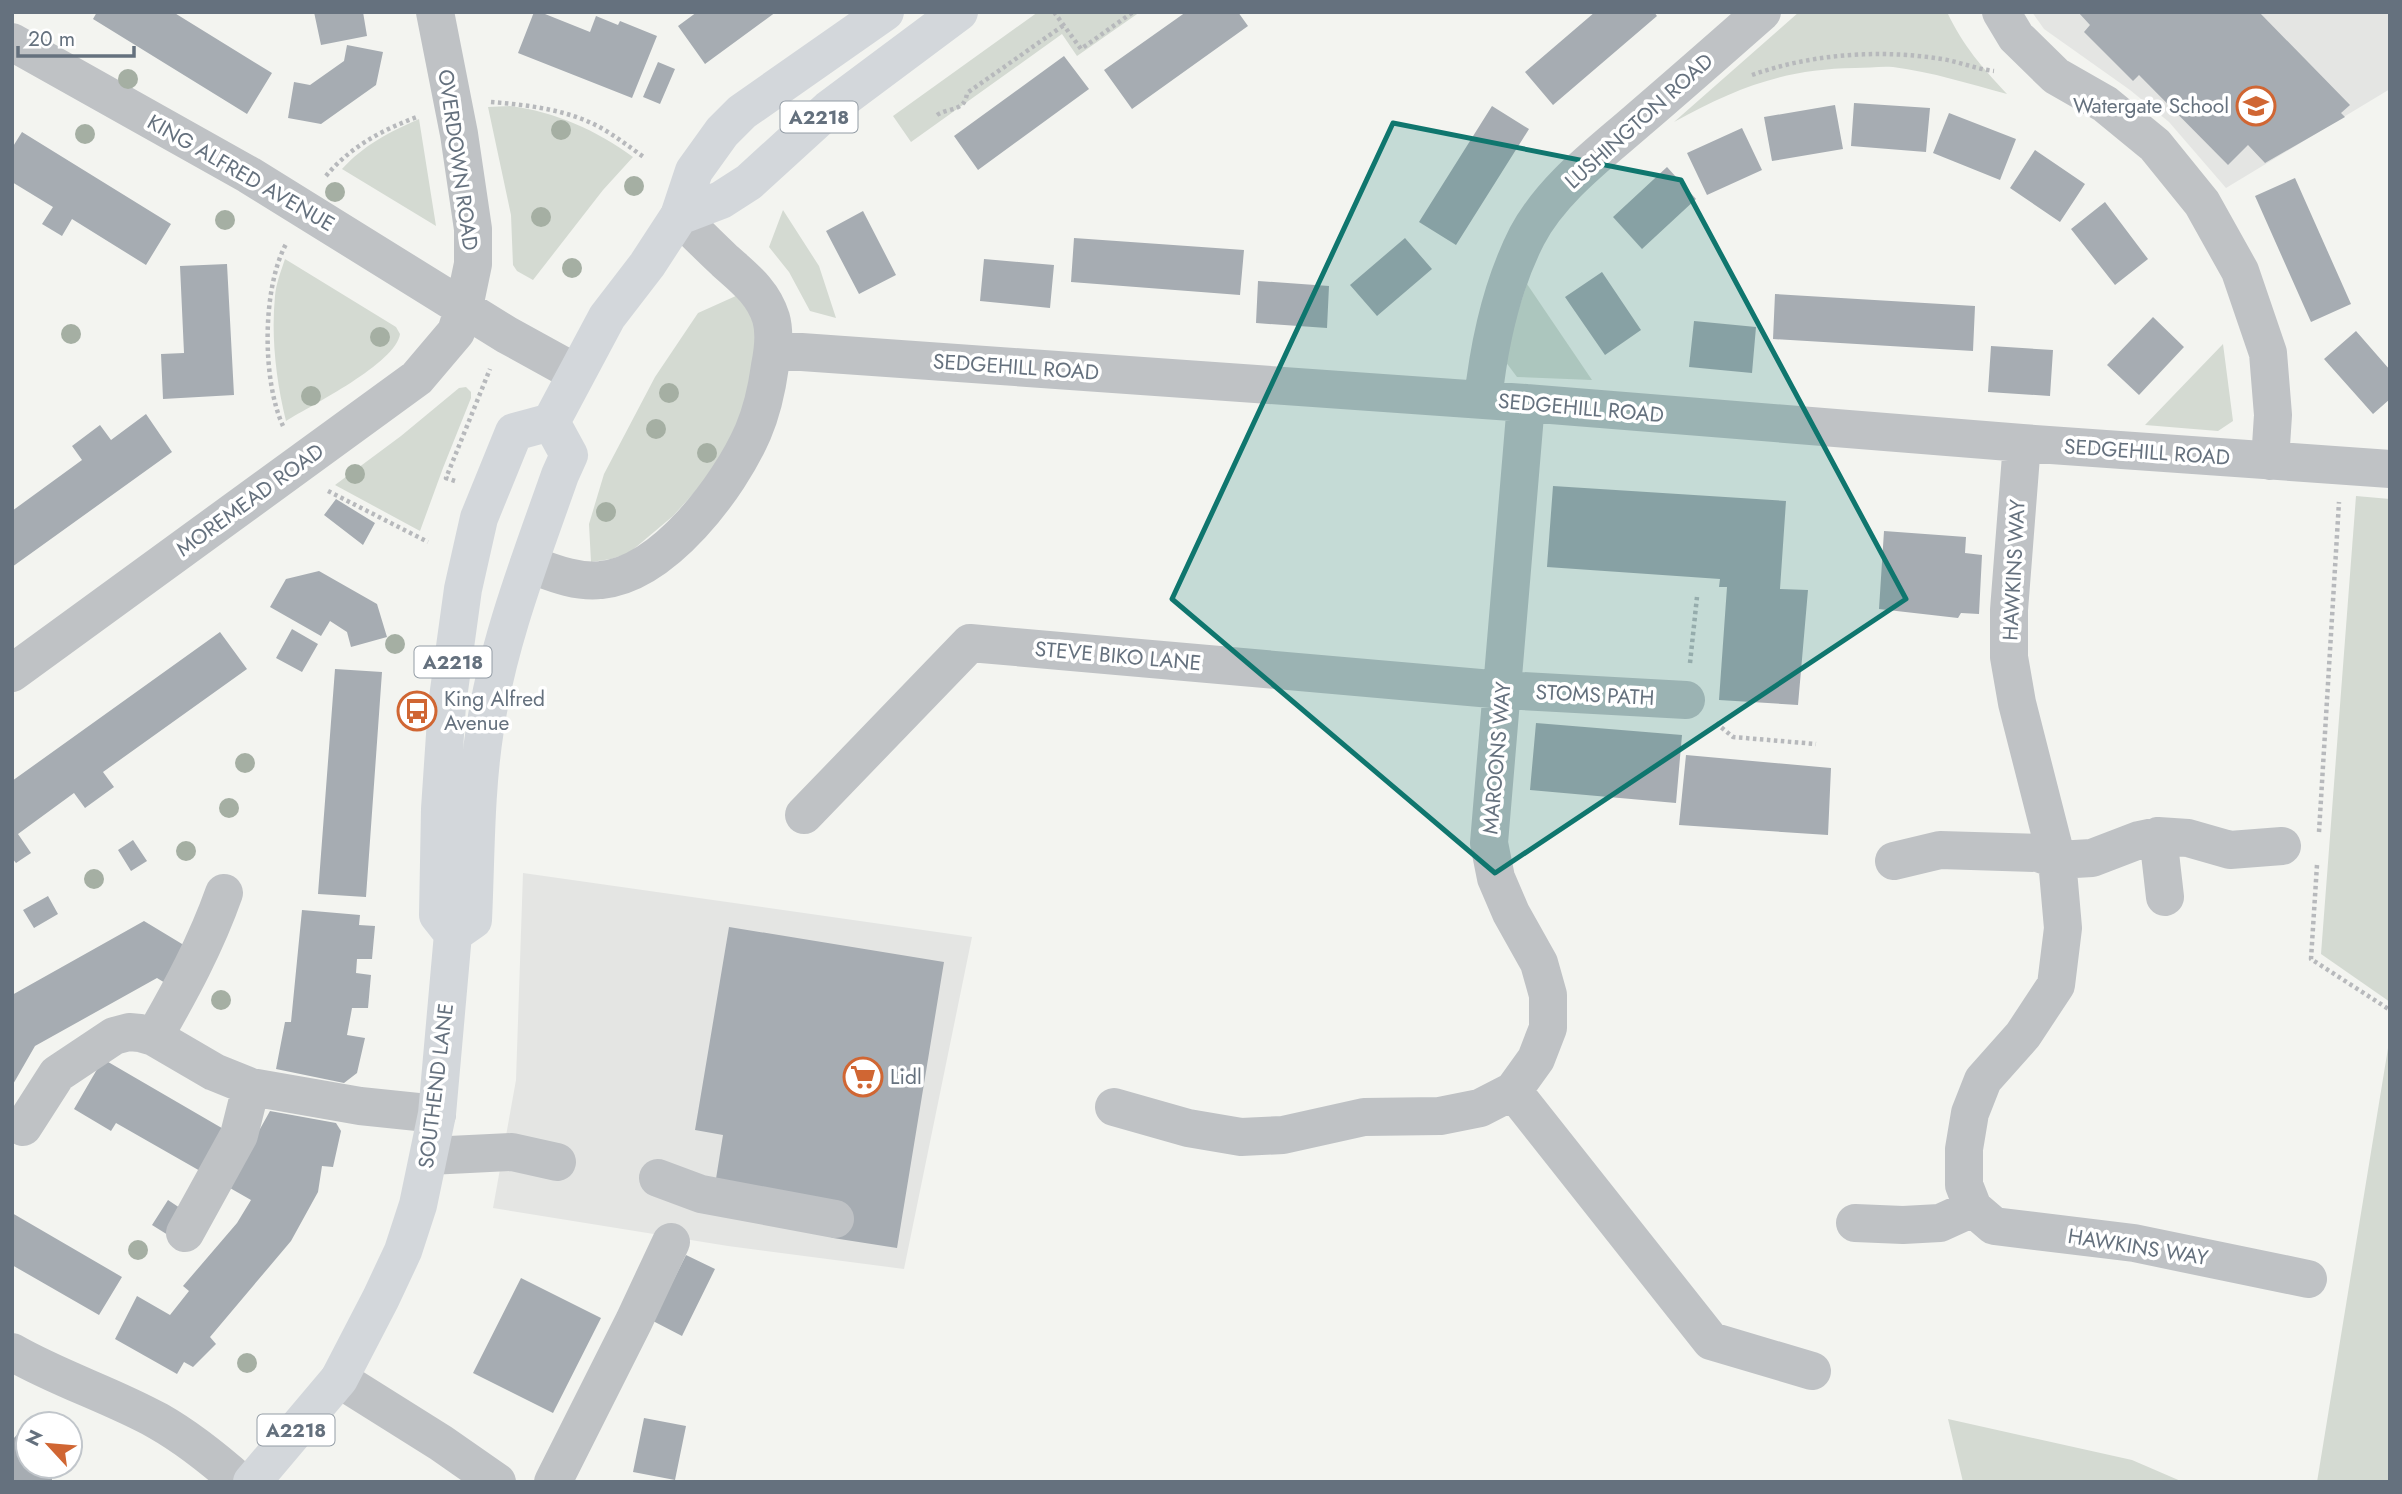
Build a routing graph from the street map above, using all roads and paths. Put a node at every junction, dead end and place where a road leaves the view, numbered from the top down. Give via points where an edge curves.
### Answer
1 (435, 12) edge
2 (885, 12) edge
3 (959, 12) edge
4 (1054, 12) edge
5 (1133, 12) edge
6 (1762, 12) edge
7 (2001, 12) edge
8 (1064, 25) junction
9 (12, 42) edge
10 (2056, 76) junction
11 (1744, 78) dead end
12 (453, 108) junction
13 (937, 115) dead end
14 (645, 158) dead end
15 (304, 209) junction
16 (678, 216) junction
17 (464, 307) junction
18 (773, 350) junction
19 (491, 366) dead end
20 (576, 373) junction
21 (1483, 400) junction
22 (1526, 403) junction
23 (551, 422) junction
24 (2022, 443) junction
25 (305, 460) junction
26 (2270, 461) junction
27 (2342, 466) junction
28 (2390, 469) edge
29 (464, 484) dead end
30 (428, 542) dead end
31 (528, 564) junction
32 (1697, 597) dead end
33 (12, 673) edge
34 (1503, 690) junction
35 (1686, 700) junction
36 (1815, 744) dead end
37 (804, 815) dead end
38 (2158, 836) junction
39 (2319, 836) dead end
40 (2282, 846) dead end
41 (2057, 860) junction
42 (1894, 861) dead end
43 (2317, 863) dead end
44 (225, 893) dead end
45 (2165, 897) dead end
46 (453, 934) junction
47 (2390, 1010) edge
48 (154, 1037) junction
49 (251, 1087) junction
50 (1513, 1091) junction
51 (1114, 1107) dead end
52 (437, 1114) junction
53 (23, 1127) dead end
54 (429, 1156) junction
55 (557, 1162) dead end
56 (658, 1178) dead end
57 (1973, 1209) junction
58 (835, 1219) dead end
59 (1855, 1223) dead end
60 (185, 1233) dead end
61 (671, 1242) dead end
62 (2308, 1279) dead end
63 (12, 1352) edge
64 (1812, 1371) dead end
65 (339, 1379) junction
66 (240, 1482) edge
67 (252, 1482) edge
68 (497, 1482) edge
69 (553, 1482) edge

1 - 12 street, OVERDOWN ROAD
2 - 16 main road, A2218 via 742,112 694,171
3 - 16 main road, A2218 via 829,109 749,183 721,200
4 - 8 path
5 - 8 path via 1081,49
6 - 21 street, LUSHINGTON ROAD via 1553,198 1528,235 1508,279
7 - 10 street via 2016,37
8 - 13 path via 967,93 962,106
9 - 15 street, KING ALFRED AVENUE
10 - 11 path via 1882,54 1807,59
10 - 26 street via 2105,104 2155,145 2202,203 2234,259 2268,353 2273,415
12 - 14 path via 489,102 563,113 602,128
12 - 15 path via 389,127 358,146 330,172
12 - 17 street, OVERDOWN ROAD via 473,229 473,264
15 - 17 street, KING ALFRED AVENUE
15 - 25 path via 273,276 268,330 281,424
16 - 18 street via 762,296 772,321
16 - 20 main road, A2218 via 607,317
17 - 20 street, KING ALFRED AVENUE
17 - 25 street, MOREMEAD ROAD via 456,332 417,378
18 - 21 street, SEDGEHILL ROAD
18 - 31 street via 766,393 752,433 727,481 662,553 626,574 601,580 581,580
19 - 29 path via 446,478
20 - 23 main road, A2218
21 - 22 street, SEDGEHILL ROAD
22 - 24 street, SEDGEHILL ROAD
22 - 34 street, MAROONS WAY
23 - 31 main road, A2218 via 569,455
23 - 46 main road, A2218 via 514,432 479,518 463,589 447,705 440,809 438,915
24 - 26 street, SEDGEHILL ROAD
24 - 41 street, HAWKINS WAY via 2009,657
25 - 30 path via 328,491
25 - 33 street, MOREMEAD ROAD
26 - 27 street, SEDGEHILL ROAD
27 - 28 street, SEDGEHILL ROAD
27 - 39 path
31 - 46 main road, A2218 via 505,633 485,729 473,920
32 - 35 path
34 - 35 street, STOMS PATH
34 - 37 street, STEVE BIKO LANE via 970,643
34 - 50 street, MAROONS WAY via 1489,843 1496,878 1539,963 1548,995 1548,1028 1536,1059
35 - 36 path via 1733,737
38 - 40 street via 2188,838 2230,850
38 - 41 street via 2092,858
38 - 45 street
41 - 42 street via 2038,853 1940,850
41 - 57 street, HAWKINS WAY via 2063,928 2056,985 2023,1035 1983,1080 1970,1113 1964,1185
43 - 47 path via 2311,959
44 - 48 street via 194,967
46 - 52 main road, SOUTHEND LANE / A2218
48 - 49 street via 214,1072
48 - 53 street via 141,1032 114,1036 57,1074
49 - 52 street
49 - 60 street via 239,1135
50 - 51 street, MAROONS WAY via 1480,1108 1440,1116 1364,1117 1283,1135 1241,1137
50 - 64 street via 1711,1341
52 - 54 main road, SOUTHEND LANE / A2218
54 - 55 street via 512,1152
54 - 65 main road, SOUTHEND LANE / A2218 via 403,1251
56 - 58 street via 701,1194
57 - 59 street via 1940,1223
57 - 62 street, HAWKINS WAY via 1994,1226 2134,1243
61 - 69 street
63 - 66 street via 156,1420 214,1458
65 - 67 main road, SOUTHEND LANE / A2218
65 - 68 street

